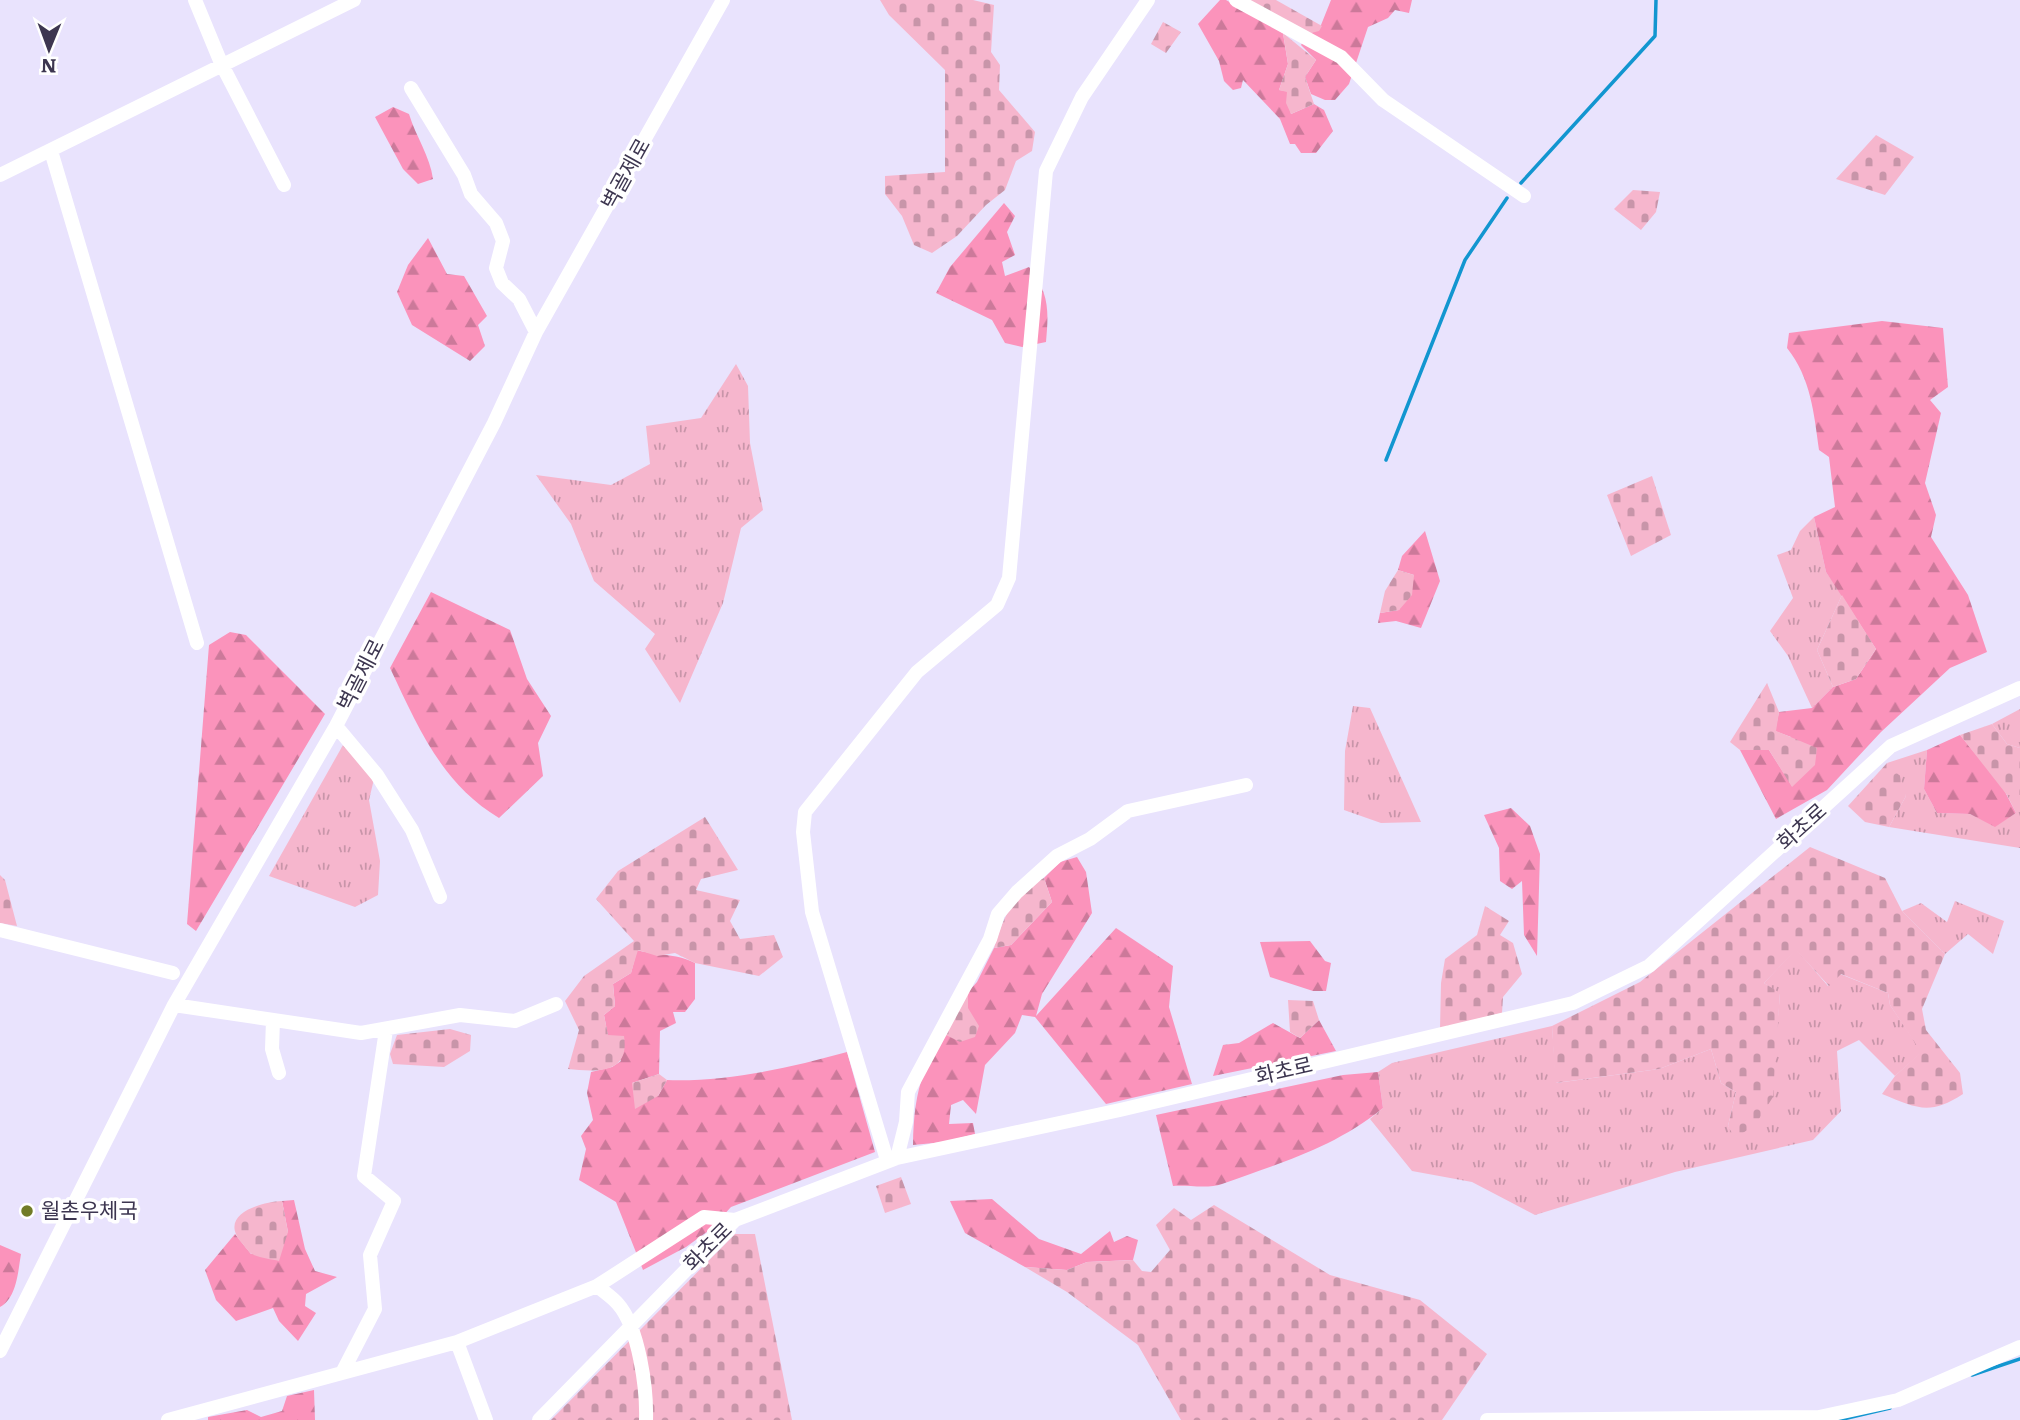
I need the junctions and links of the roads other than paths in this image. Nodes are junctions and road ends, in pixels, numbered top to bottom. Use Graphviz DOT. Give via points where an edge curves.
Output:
graph roads {
  1 [pos="195,0"];
  2 [pos="354,0"];
  3 [pos="723,0"];
  4 [pos="1148,0"];
  5 [pos="1236,0"];
  6 [pos="221,63"];
  7 [pos="411,88"];
  8 [pos="51,151"];
  9 [pos="0,175"];
  10 [pos="284,185"];
  11 [pos="1524,196"];
  12 [pos="536,332"];
  13 [pos="197,643"];
  14 [pos="2020,688"];
  15 [pos="336,726"];
  16 [pos="1246,785"];
  17 [pos="440,898"];
  18 [pos="0,930"];
  19 [pos="173,973"];
  20 [pos="556,1004"];
  21 [pos="174,1005"];
  22 [pos="273,1020"];
  23 [pos="386,1030"];
  24 [pos="279,1073"];
  25 [pos="892,1159"];
  26 [pos="735,1220"];
  27 [pos="597,1286"];
  28 [pos="629,1327"];
  29 [pos="457,1342"];
  30 [pos="2020,1347"];
  31 [pos="0,1351"];
  32 [pos="343,1371"];
  33 [pos="168,1420"];
  34 [pos="486,1420"];
  35 [pos="539,1420"];
  36 [pos="646,1420"];
  37 [pos="1487,1420"];
  1 -- 6 [label="street"];
  2 -- 6 [label="street"];
  3 -- 12 [label="street, 벽골제로"];
  4 -- 25 [label="street" via="1082,97 1046,172 1009,578 997,605 918,672 805,812 812,912"];
  5 -- 11 [label="street" via="1341,57 1383,100"];
  6 -- 8 [label="street"];
  6 -- 10 [label="street"];
  7 -- 12 [label="street" via="471,194 496,223 503,241 496,268"];
  8 -- 9 [label="street"];
  8 -- 13 [label="street"];
  12 -- 15 [label="street, 벽골제로" via="494,423"];
  14 -- 25 [label="street, 화초로" via="1891,746 1649,966 1573,1003"];
  15 -- 17 [label="street" via="377,775 412,830"];
  15 -- 21 [label="street, 벽골제로"];
  16 -- 25 [label="street" via="1128,811 1057,856 1017,892 999,914 908,1091 906,1122"];
  18 -- 19 [label="street"];
  20 -- 23 [label="street" via="514,1021 460,1015"];
  21 -- 22 [label="street"];
  21 -- 31 [label="street, 벽골제로"];
  22 -- 23 [label="street" via="361,1033"];
  22 -- 24 [label="street" via="272,1049"];
  23 -- 32 [label="street" via="363,1176 394,1201 370,1255 375,1309"];
  25 -- 26 [label="street, 화초로"];
  26 -- 27 [label="street" via="704,1217"];
  26 -- 28 [label="street, 화초로"];
  27 -- 28 [label="street" via="620,1305"];
  27 -- 29 [label="street"];
  28 -- 35 [label="street, 화초로"];
  28 -- 36 [label="street" via="647,1385"];
  29 -- 32 [label="street"];
  29 -- 34 [label="street"];
  30 -- 37 [label="street" via="1898,1399 1819,1417"];
  32 -- 33 [label="street"];
}
